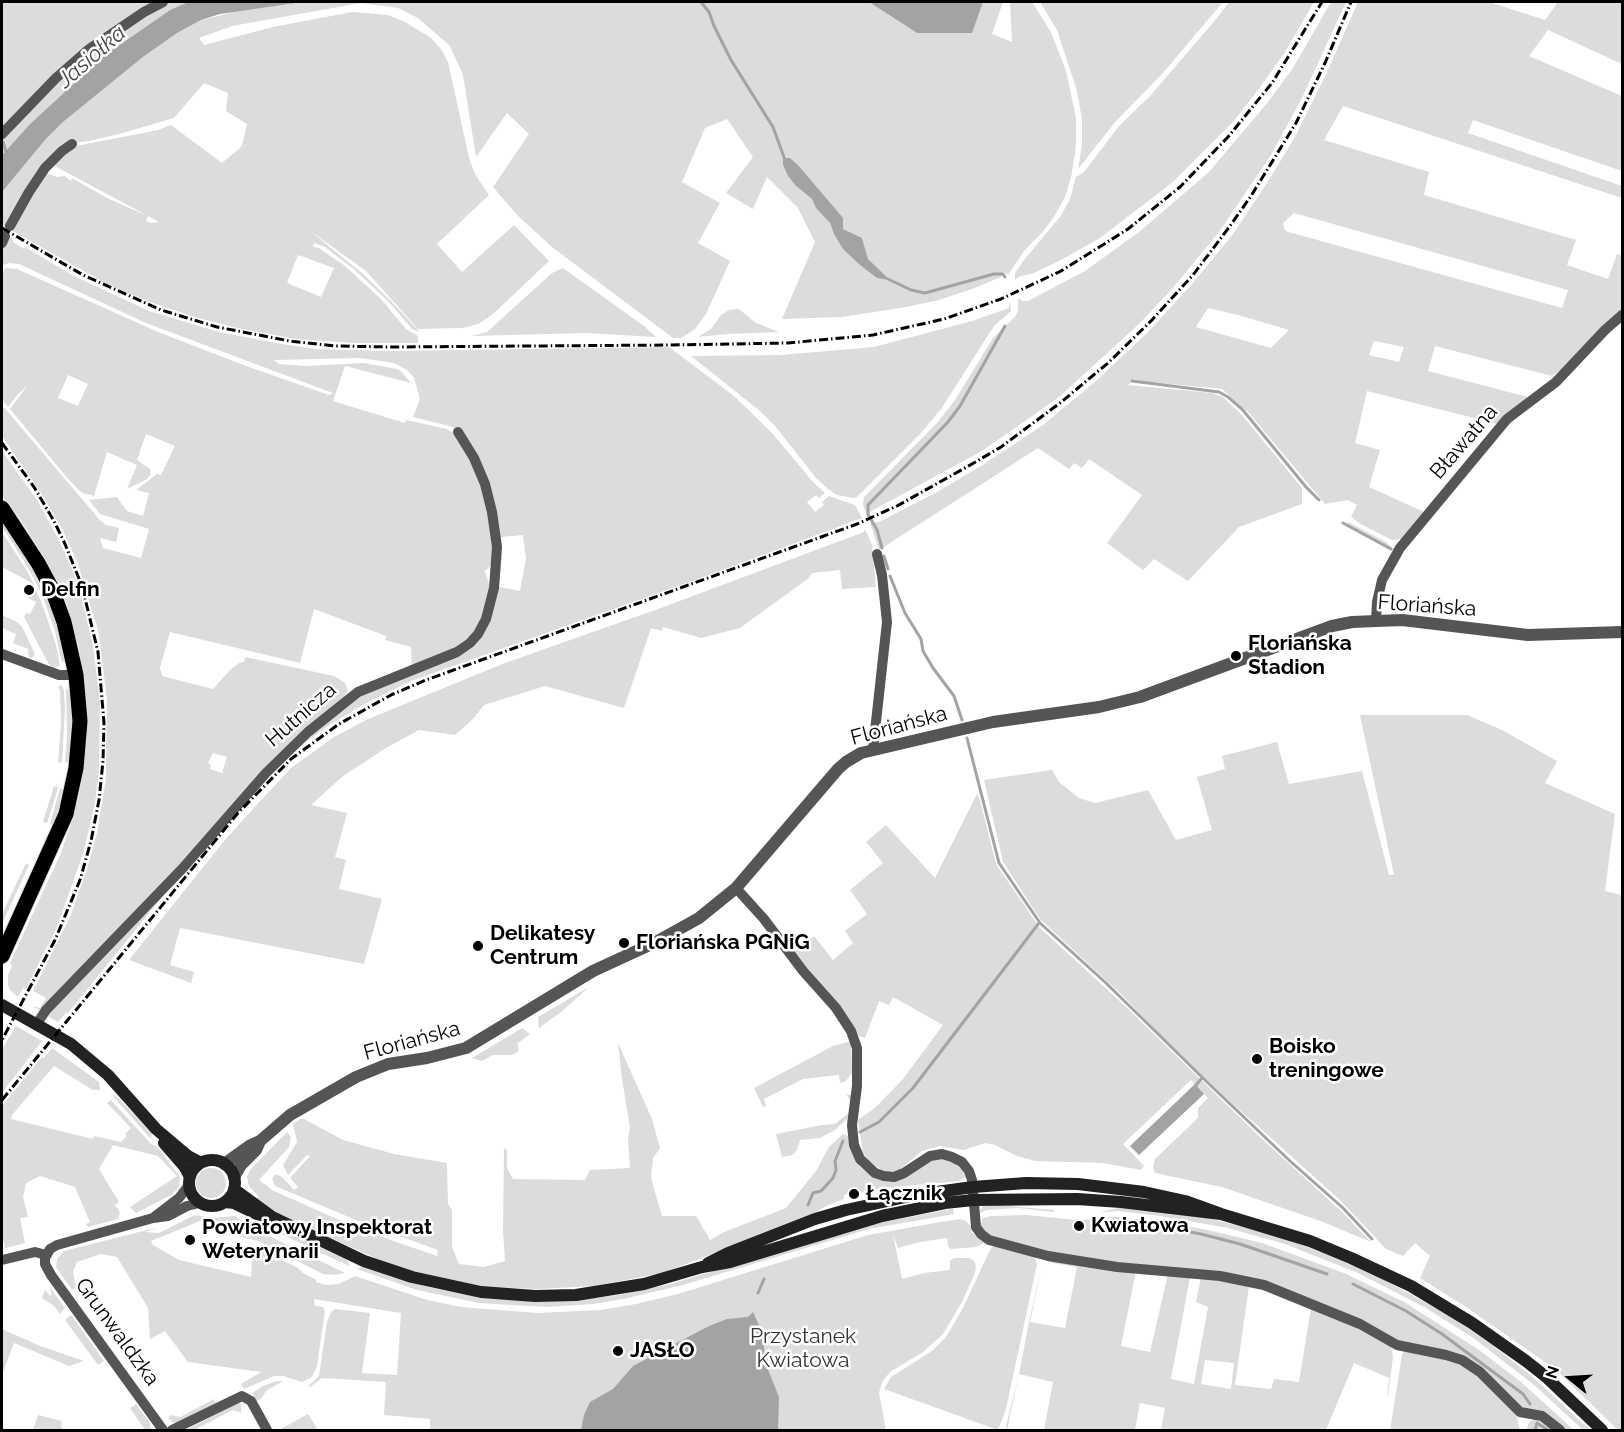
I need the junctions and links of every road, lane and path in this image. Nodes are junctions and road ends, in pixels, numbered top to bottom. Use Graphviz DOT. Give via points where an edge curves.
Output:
graph roads {
  1 [pos="163,2"];
  2 [pos="2,134"];
  3 [pos="72,144"];
  4 [pos="6,235"];
  5 [pos="1623,315"];
  6 [pos="458,432"];
  7 [pos="2,508"];
  8 [pos="877,554"];
  9 [pos="1376,621"];
  10 [pos="1623,632"];
  11 [pos="2,654"];
  12 [pos="76,675"];
  13 [pos="873,749"];
  14 [pos="736,888"];
  15 [pos="2,956"];
  16 [pos="2,1005"];
  17 [pos="36,1025"];
  18 [pos="156,1129"];
  19 [pos="260,1141"];
  20 [pos="201,1163"];
  21 [pos="224,1164"];
  22 [pos="189,1181"];
  23 [pos="234,1183"];
  24 [pos="973,1187"];
  25 [pos="973,1200"];
  26 [pos="225,1202"];
  27 [pos="200,1203"];
  28 [pos="1221,1214"];
  29 [pos="272,1217"];
  30 [pos="153,1218"];
  31 [pos="46,1255"];
  32 [pos="2,1260"];
  33 [pos="702,1267"];
  34 [pos="163,1431"];
  35 [pos="172,1431"];
  36 [pos="267,1431"];
  37 [pos="1560,1431"];
  38 [pos="1602,1431"];
  1 -- 2 [label="street" via="88,50"];
  3 -- 4 [label="street" via="45,168"];
  5 -- 9 [label="street, Bławatna" via="1556,382 1507,419 1398,550 1382,580"];
  6 -- 17 [label="street, Hutnicza" via="484,484 497,547 494,588 478,634 457,652 364,689 308,732"];
  7 -- 12 [label="main road" via="52,589"];
  8 -- 13 [label="street" via="887,622"];
  9 -- 10 [label="street, Floriańska" via="1427,622 1528,635"];
  9 -- 13 [label="street, Floriańska" via="1332,626 1110,705 993,722"];
  11 -- 12 [label="street" via="59,675"];
  12 -- 15 [label="main road" via="78,751 66,814"];
  13 -- 14 [label="street, Floriańska" via="842,765"];
  14 -- 19 [label="street, Floriańska" via="699,918 593,970 466,1048 388,1065 356,1077 290,1116"];
  14 -- 24 [label="street" via="851,1030 857,1048 852,1125 854,1145 863,1164 879,1175 894,1177 925,1158 947,1155 966,1166"];
  16 -- 17 [label="main road"];
  17 -- 18 [label="main road" via="93,1061"];
  18 -- 20 [label="main road"];
  18 -- 22 [label="main road"];
  19 -- 21 [label="street, Floriańska"];
  19 -- 23 [label="street, Floriańska"];
  20 -- 21 [label="main road" via="213,1160"];
  20 -- 22 [label="main road"];
  21 -- 23 [label="main road"];
  22 -- 27 [label="main road" via="192,1195"];
  22 -- 30 [label="street" via="179,1198"];
  23 -- 26 [label="main road"];
  23 -- 29 [label="main road"];
  24 -- 25 [label="street"];
  24 -- 28 [label="main road" via="1105,1186 1185,1201"];
  24 -- 33 [label="main road" via="834,1213 728,1253"];
  25 -- 28 [label="main road" via="1077,1199"];
  25 -- 33 [label="main road" via="882,1215"];
  25 -- 37 [label="street" via="977,1229 994,1241 1048,1256 1257,1283 1351,1320 1399,1346 1466,1362 1520,1412 1542,1416"];
  26 -- 27 [label="main road" via="210,1206"];
  26 -- 29 [label="main road"];
  27 -- 30 [label="street"];
  28 -- 38 [label="main road" via="1332,1249 1420,1292 1532,1366"];
  29 -- 33 [label="main road" via="381,1267 436,1284 502,1294 556,1296 598,1292 662,1280"];
  30 -- 31 [label="street" via="57,1245"];
  31 -- 32 [label="street" via="35,1252"];
  31 -- 34 [label="street, Grunwaldzka" via="45,1264 51,1275"];
  35 -- 36 [label="street" via="243,1396 251,1401"];
}
